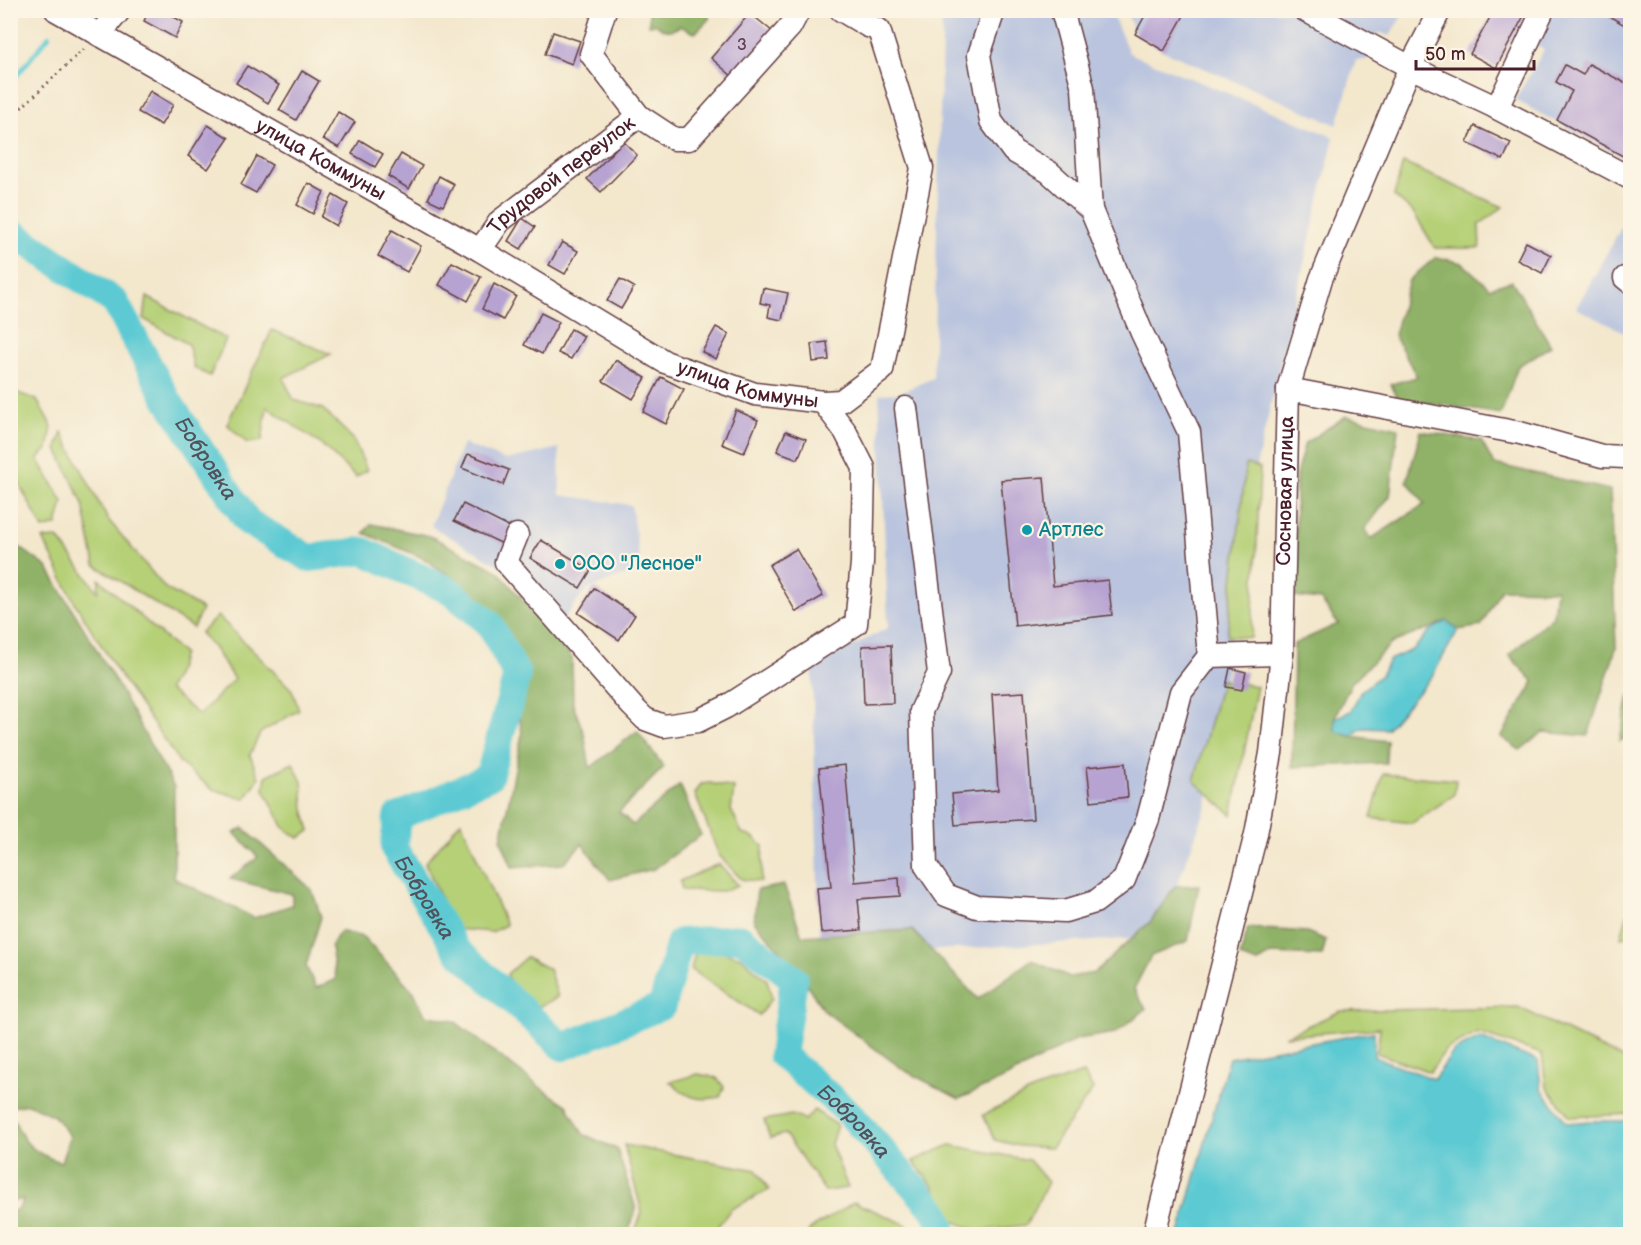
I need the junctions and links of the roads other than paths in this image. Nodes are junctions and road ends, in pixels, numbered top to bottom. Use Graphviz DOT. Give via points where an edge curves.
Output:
graph roads {
  1 [pos="56,10"];
  2 [pos="120,10"];
  3 [pos="605,10"];
  4 [pos="799,10"];
  5 [pos="841,10"];
  6 [pos="994,10"];
  7 [pos="1062,10"];
  8 [pos="1305,10"];
  9 [pos="1440,10"];
  10 [pos="1543,10"];
  11 [pos="99,35"];
  12 [pos="1410,67"];
  13 [pos="1497,108"];
  14 [pos="639,116"];
  15 [pos="1630,178"];
  16 [pos="1091,210"];
  17 [pos="480,250"];
  18 [pos="1288,389"];
  19 [pos="823,402"];
  20 [pos="906,408"];
  21 [pos="1630,454"];
  22 [pos="517,535"];
  23 [pos="1282,654"];
  24 [pos="1209,656"];
  25 [pos="1154,1234"];
  1 -- 11 [label="street, улица Коммуны"];
  2 -- 11 [label="street"];
  3 -- 14 [label="street, Трудовой переулок" via="591,54"];
  4 -- 14 [label="street" via="790,27 689,139 674,139"];
  5 -- 19 [label="street" via="879,30 922,168 882,370 841,401"];
  6 -- 16 [label="street" via="979,55 991,121 1013,151 1049,172"];
  7 -- 16 [label="street" via="1083,88"];
  8 -- 12 [label="street"];
  9 -- 12 [label="street, Сосновая улица"];
  10 -- 13 [label="street"];
  11 -- 17 [label="street, улица Коммуны"];
  12 -- 13 [label="street"];
  12 -- 18 [label="street, Сосновая улица" via="1322,279"];
  13 -- 15 [label="street"];
  14 -- 17 [label="street, Трудовой переулок" via="500,221"];
  16 -- 24 [label="street" via="1142,333 1189,432"];
  17 -- 19 [label="street, улица Коммуны" via="665,362 755,394"];
  18 -- 21 [label="street" via="1520,433 1602,456"];
  18 -- 23 [label="street, Сосновая улица"];
  19 -- 22 [label="street, улица Коммуны" via="845,431 864,468 856,624 698,722 664,726 645,719 632,706 506,562"];
  20 -- 24 [label="street" via="939,673 921,711 926,866 946,895 977,907 1065,911 1095,902 1124,879 1148,819 1181,692"];
  23 -- 24 [label="street"];
  23 -- 25 [label="street, Сосновая улица" via="1271,753 1256,834"];
}
